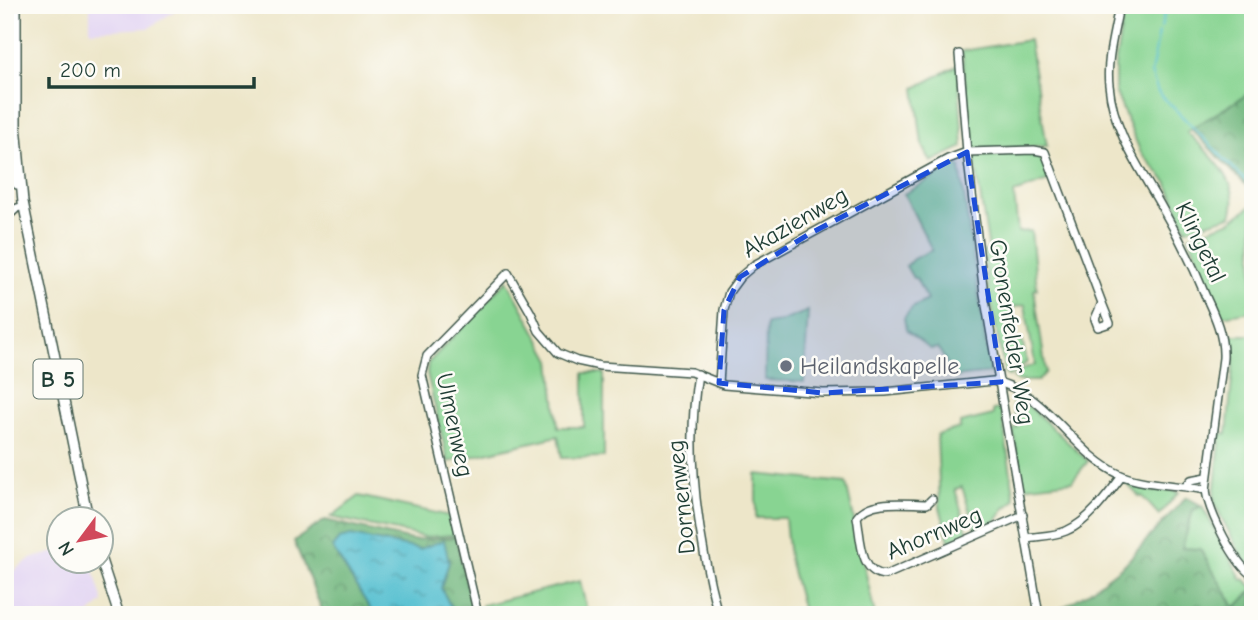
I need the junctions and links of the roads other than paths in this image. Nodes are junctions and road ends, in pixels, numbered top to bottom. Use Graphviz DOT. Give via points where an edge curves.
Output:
graph roads {
  1 [pos="13,5"];
  2 [pos="1119,5"];
  3 [pos="959,54"];
  4 [pos="967,152"];
  5 [pos="21,205"];
  6 [pos="5,219"];
  7 [pos="1102,303"];
  8 [pos="698,374"];
  9 [pos="1001,382"];
  10 [pos="719,383"];
  11 [pos="1122,476"];
  12 [pos="1207,477"];
  13 [pos="1186,486"];
  14 [pos="1206,491"];
  15 [pos="932,499"];
  16 [pos="85,504"];
  17 [pos="1023,515"];
  18 [pos="1027,538"];
  19 [pos="105,574"];
  20 [pos="1253,576"];
  21 [pos="1037,613"];
  22 [pos="119,615"];
  23 [pos="478,615"];
  24 [pos="718,615"];
  1 -- 5 [label="main road, B 5"];
  2 -- 12 [label="street, Klingetal" via="1109,84 1120,131 1179,236 1222,338"];
  3 -- 4 [label="street, Gronenfelder Weg"];
  4 -- 7 [label="street" via="1045,152"];
  4 -- 9 [label="street, Gronenfelder Weg" via="984,294"];
  4 -- 10 [label="street, Akazienweg" via="798,240 740,277 724,310"];
  5 -- 6 [label="street"];
  5 -- 16 [label="main road, B 5"];
  8 -- 10 [label="street"];
  8 -- 23 [label="street, Ulmenweg" via="600,366 558,353 539,331 508,273 427,356 422,375"];
  8 -- 24 [label="street, Dornenweg" via="694,474"];
  9 -- 10 [label="street" via="835,393"];
  9 -- 11 [label="street" via="1026,394 1089,453"];
  9 -- 17 [label="street, Gronenfelder Weg"];
  11 -- 13 [label="street"];
  11 -- 18 [label="street" via="1074,527"];
  12 -- 13 [label="street" via="1191,480"];
  12 -- 14 [label="street, Klingetal"];
  13 -- 14 [label="street"];
  14 -- 20 [label="street, Klingetal" via="1219,525"];
  15 -- 17 [label="street, Ahornweg" via="861,511 857,517 866,565 873,572 886,575"];
  17 -- 18 [label="street, Gronenfelder Weg"];
  18 -- 21 [label="street, Gronenfelder Weg"];
  19 -- 22 [label="main road"];
}
